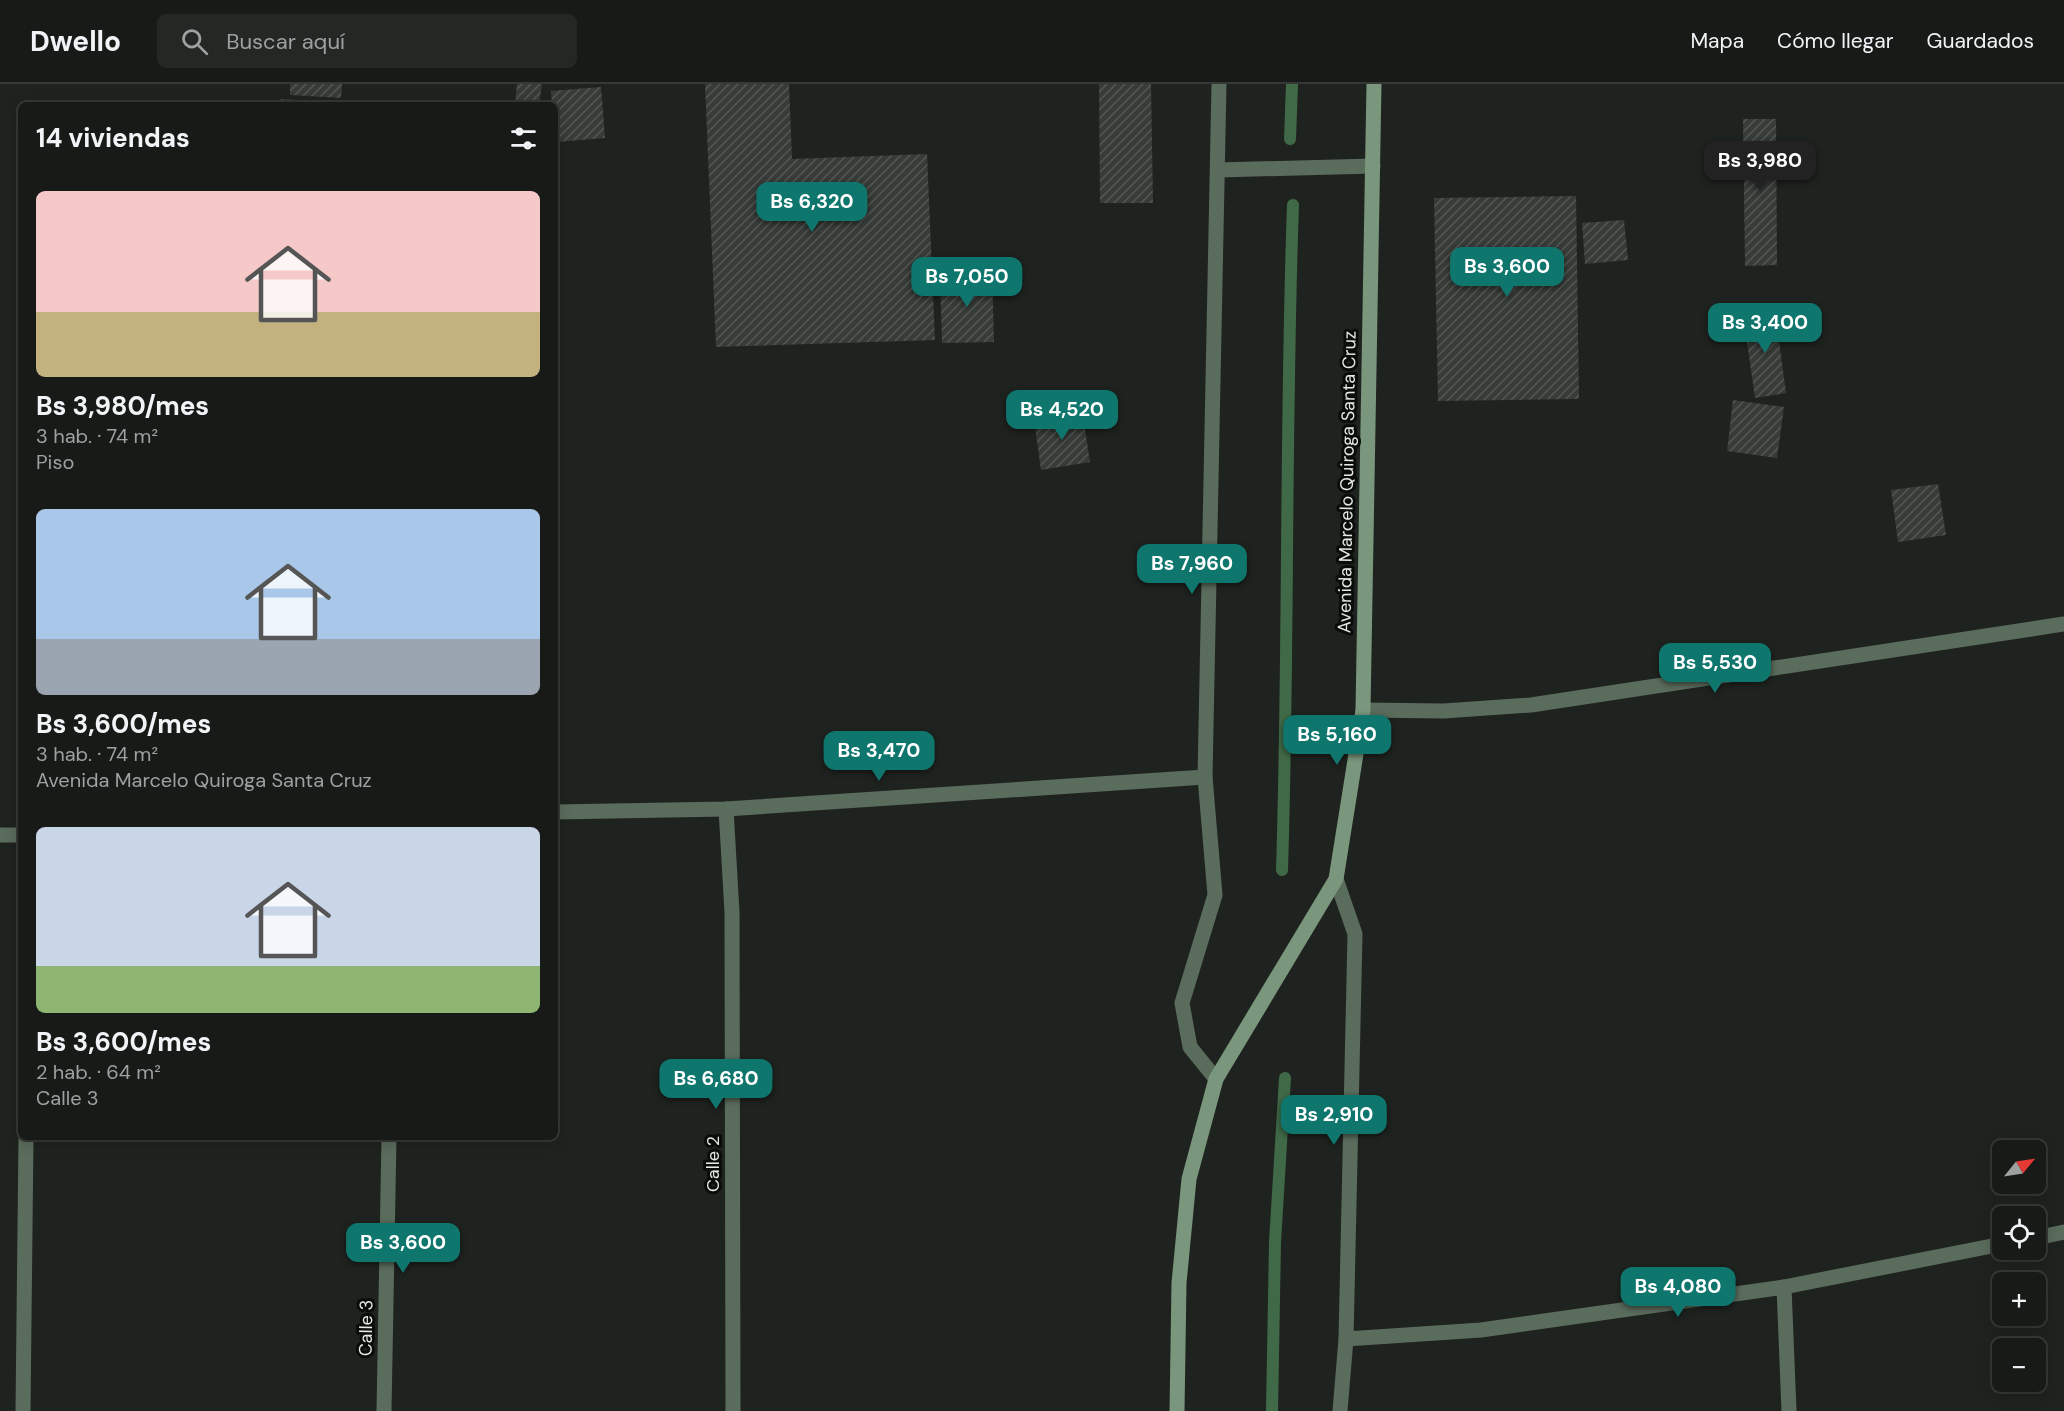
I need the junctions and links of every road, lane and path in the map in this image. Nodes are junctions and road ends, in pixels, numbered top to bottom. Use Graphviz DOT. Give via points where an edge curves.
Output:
graph roads {
  1 [pos="1219,84"];
  2 [pos="1374,84"];
  3 [pos="1373,166"];
  4 [pos="1218,170"];
  5 [pos="2064,624"];
  6 [pos="1363,710"];
  7 [pos="1205,777"];
  8 [pos="726,809"];
  9 [pos="558,812"];
  10 [pos="0,835"];
  11 [pos="18,835"];
  12 [pos="1336,879"];
  13 [pos="1216,1079"];
  14 [pos="26,1140"];
  15 [pos="389,1140"];
  16 [pos="2064,1232"];
  17 [pos="2046,1236"];
  18 [pos="1992,1246"];
  19 [pos="1784,1287"];
  20 [pos="1346,1339"];
  21 [pos="22,1411"];
  22 [pos="384,1411"];
  23 [pos="733,1411"];
  24 [pos="1177,1411"];
  25 [pos="1340,1411"];
  26 [pos="1789,1411"];
  1 -- 4 [label="street"];
  2 -- 3 [label="main road, Avenida Marcelo Quiroga Santa Cruz"];
  3 -- 4 [label="street"];
  3 -- 6 [label="main road, Avenida Marcelo Quiroga Santa Cruz"];
  4 -- 7 [label="street"];
  5 -- 6 [label="street" via="1531,705 1444,711"];
  6 -- 12 [label="main road, Avenida Marcelo Quiroga Santa Cruz"];
  7 -- 8 [label="street"];
  7 -- 13 [label="street" via="1215,895 1182,1003 1190,1047"];
  8 -- 9 [label="street"];
  8 -- 23 [label="street, Calle 2" via="732,912"];
  10 -- 11 [label="street"];
  12 -- 13 [label="main road, Avenida Marcelo Quiroga Santa Cruz"];
  12 -- 20 [label="street, Avenida Marcelo Quiroga Santa Cruz" via="1355,934"];
  13 -- 24 [label="main road, Avenida Marcelo Quiroga Santa Cruz" via="1189,1179 1179,1283"];
  14 -- 21 [label="street"];
  15 -- 22 [label="street, Calle 3"];
  16 -- 17 [label="street"];
  18 -- 19 [label="street"];
  19 -- 20 [label="street" via="1481,1330"];
  19 -- 26 [label="street"];
  20 -- 25 [label="street, Avenida Marcelo Quiroga Santa Cruz"];
}
